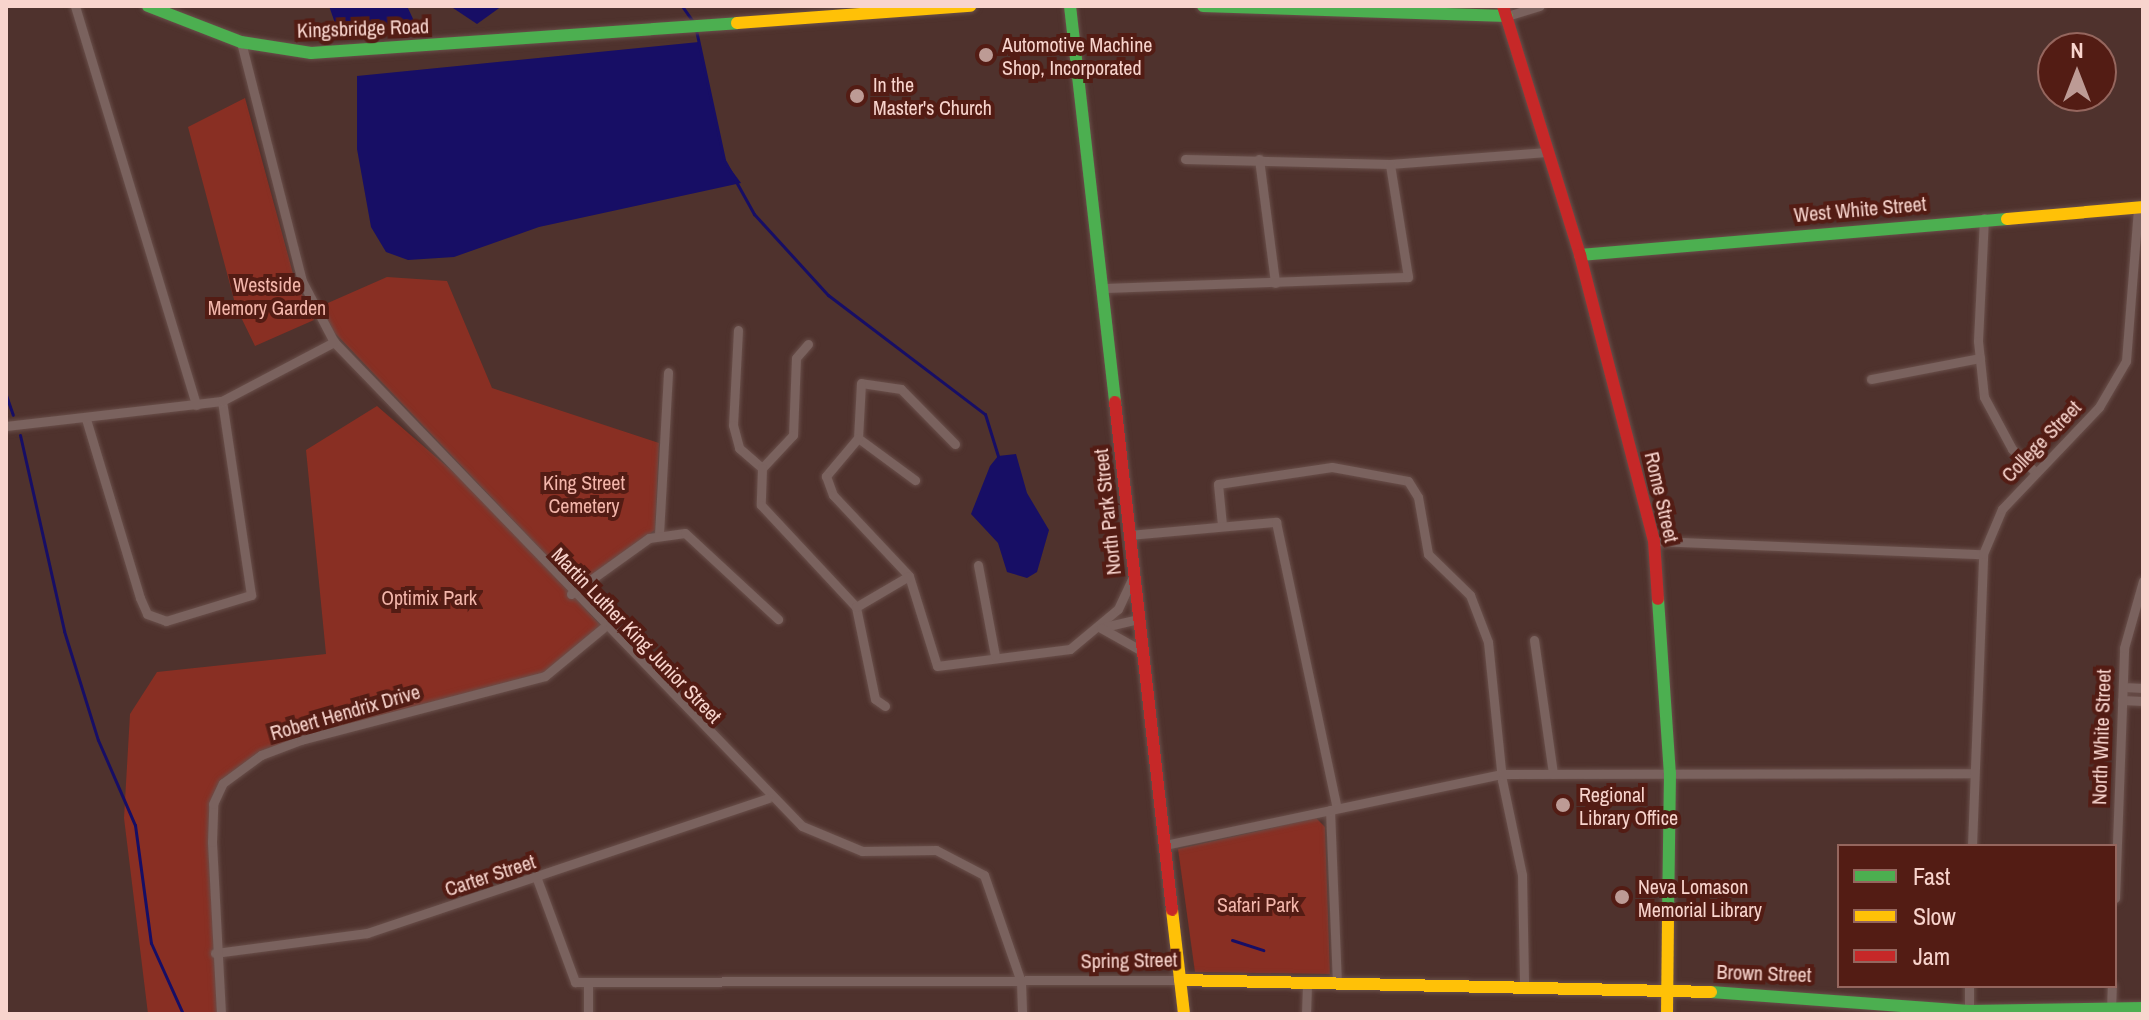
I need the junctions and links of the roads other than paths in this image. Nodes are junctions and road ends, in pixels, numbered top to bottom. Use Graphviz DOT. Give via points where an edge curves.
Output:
graph roads {
  1 [pos="75,6"];
  2 [pos="148,6"];
  3 [pos="970,6"];
  4 [pos="1070,6"];
  5 [pos="1203,6"];
  6 [pos="1237,6"];
  7 [pos="1540,6"];
  8 [pos="1505,11"];
  9 [pos="241,42"];
  10 [pos="1547,152"];
  11 [pos="1185,159"];
  12 [pos="1259,159"];
  13 [pos="1390,164"];
  14 [pos="2141,207"];
  15 [pos="1984,218"];
  16 [pos="1580,255"];
  17 [pos="1275,283"];
  18 [pos="1103,288"];
  19 [pos="738,330"];
  20 [pos="334,342"];
  21 [pos="808,344"];
  22 [pos="1980,358"];
  23 [pos="668,372"];
  24 [pos="1871,379"];
  25 [pos="222,401"];
  26 [pos="196,405"];
  27 [pos="86,419"];
  28 [pos="6,426"];
  29 [pos="858,438"];
  30 [pos="955,444"];
  31 [pos="762,468"];
  32 [pos="2034,471"];
  33 [pos="915,480"];
  34 [pos="1222,525"];
  35 [pos="659,534"];
  36 [pos="1129,535"];
  37 [pos="1654,541"];
  38 [pos="1983,554"];
  39 [pos="978,565"];
  40 [pos="1134,574"];
  41 [pos="909,576"];
  42 [pos="2143,581"];
  43 [pos="571,594"];
  44 [pos="856,607"];
  45 [pos="778,619"];
  46 [pos="1140,619"];
  47 [pos="603,628"];
  48 [pos="1101,628"];
  49 [pos="1534,640"];
  50 [pos="1144,653"];
  51 [pos="995,656"];
  52 [pos="2123,687"];
  53 [pos="2143,688"];
  54 [pos="2122,700"];
  55 [pos="2143,701"];
  56 [pos="885,706"];
  57 [pos="1670,773"];
  58 [pos="1973,773"];
  59 [pos="1503,774"];
  60 [pos="1553,774"];
  61 [pos="768,798"];
  62 [pos="1334,809"];
  63 [pos="1972,844"];
  64 [pos="2117,844"];
  65 [pos="1165,845"];
  66 [pos="537,879"];
  67 [pos="215,953"];
  68 [pos="1180,980"];
  69 [pos="1307,981"];
  70 [pos="1021,982"];
  71 [pos="1337,982"];
  72 [pos="588,983"];
  73 [pos="1524,983"];
  74 [pos="1969,988"];
  75 [pos="2112,988"];
  76 [pos="1670,990"];
  77 [pos="2143,1008"];
  78 [pos="1969,1012"];
  79 [pos="2111,1012"];
  80 [pos="221,1014"];
  81 [pos="588,1014"];
  82 [pos="1022,1014"];
  83 [pos="1184,1014"];
  84 [pos="1306,1014"];
  85 [pos="1667,1014"];
  1 -- 26 [label="street"];
  2 -- 9 [label="street, Kingsbridge Road"];
  3 -- 9 [label="street, Kingsbridge Road" via="330,52"];
  4 -- 18 [label="street, North Park Street"];
  5 -- 6 [label="street"];
  6 -- 8 [label="street"];
  7 -- 8 [label="street"];
  8 -- 10 [label="street, Rome Street"];
  9 -- 20 [label="street, Martin Luther King Junior Street" via="302,281"];
  10 -- 13 [label="street"];
  10 -- 16 [label="street, Rome Street"];
  11 -- 12 [label="street"];
  12 -- 13 [label="street"];
  12 -- 17 [label="street"];
  13 -- 17 [label="street" via="1408,277"];
  14 -- 15 [label="street, West White Street"];
  14 -- 32 [label="street, College Street" via="2126,361 2099,407"];
  15 -- 16 [label="street, West White Street"];
  15 -- 22 [label="street"];
  16 -- 37 [label="street, Rome Street"];
  17 -- 18 [label="street"];
  18 -- 36 [label="street, North Park Street"];
  19 -- 31 [label="street" via="733,425 739,448"];
  20 -- 25 [label="street"];
  20 -- 43 [label="street, Martin Luther King Junior Street"];
  21 -- 31 [label="street" via="796,358 793,435"];
  22 -- 24 [label="street"];
  22 -- 32 [label="street" via="1991,416"];
  23 -- 35 [label="street"];
  25 -- 26 [label="street"];
  25 -- 27 [label="street" via="251,595 166,621 147,614 140,598"];
  26 -- 27 [label="street"];
  27 -- 28 [label="street"];
  29 -- 30 [label="street" via="861,383 882,383 901,389"];
  29 -- 33 [label="street"];
  29 -- 41 [label="street" via="826,476 828,485"];
  31 -- 44 [label="street" via="765,515"];
  32 -- 38 [label="street, College Street" via="2002,509"];
  34 -- 36 [label="street"];
  34 -- 59 [label="street" via="1218,484 1332,467 1408,481 1428,554 1470,595 1482,620"];
  34 -- 62 [label="street" via="1276,522"];
  35 -- 43 [label="street"];
  35 -- 45 [label="street" via="685,533 705,544"];
  36 -- 40 [label="street, North Park Street"];
  37 -- 38 [label="street"];
  37 -- 57 [label="street, Rome Street"];
  38 -- 58 [label="street, College Street"];
  39 -- 51 [label="street"];
  40 -- 46 [label="street, North Park Street"];
  40 -- 48 [label="street"];
  41 -- 44 [label="street"];
  41 -- 51 [label="street" via="937,666"];
  42 -- 52 [label="street, North White Street" via="2129,616"];
  43 -- 47 [label="street, Martin Luther King Junior Street"];
  44 -- 56 [label="street" via="875,699"];
  46 -- 48 [label="street"];
  46 -- 50 [label="street, North Park Street"];
  47 -- 61 [label="street, Martin Luther King Junior Street"];
  47 -- 67 [label="street, Robert Hendrix Drive" via="545,676 301,740 240,768 213,804"];
  48 -- 50 [label="street"];
  48 -- 51 [label="street" via="1070,649"];
  49 -- 60 [label="street"];
  50 -- 65 [label="street, North Park Street"];
  52 -- 53 [label="street"];
  52 -- 54 [label="street, North White Street"];
  54 -- 55 [label="street"];
  54 -- 64 [label="street, North White Street"];
  57 -- 58 [label="street"];
  57 -- 60 [label="street"];
  57 -- 76 [label="street, Rome Street"];
  58 -- 63 [label="street, College Street"];
  59 -- 60 [label="street"];
  59 -- 62 [label="street"];
  59 -- 73 [label="street" via="1522,875"];
  61 -- 66 [label="street, Carter Street"];
  61 -- 70 [label="street, Martin Luther King Junior Street" via="830,842 862,851 936,850 984,875"];
  62 -- 65 [label="street"];
  62 -- 71 [label="street"];
  65 -- 68 [label="street, North Park Street"];
  66 -- 67 [label="street, Carter Street" via="367,933"];
  66 -- 72 [label="street" via="567,975"];
  67 -- 80 [label="street, Robert Hendrix Drive"];
  68 -- 69 [label="street, Spring Street"];
  68 -- 70 [label="street, Spring Street"];
  68 -- 83 [label="street, North Park Street"];
  69 -- 71 [label="street, Spring Street"];
  69 -- 84 [label="street"];
  70 -- 72 [label="street, Spring Street"];
  70 -- 82 [label="street, Martin Luther King Junior Street"];
  71 -- 73 [label="street, Spring Street"];
  72 -- 81 [label="street"];
  73 -- 76 [label="street, Spring Street"];
  74 -- 78 [label="street"];
  75 -- 79 [label="street"];
  76 -- 78 [label="street, Brown Street" via="1908,1000"];
  76 -- 85 [label="street, Rome Street"];
  77 -- 79 [label="street, Brown Street"];
  78 -- 79 [label="street, Brown Street"];
}
